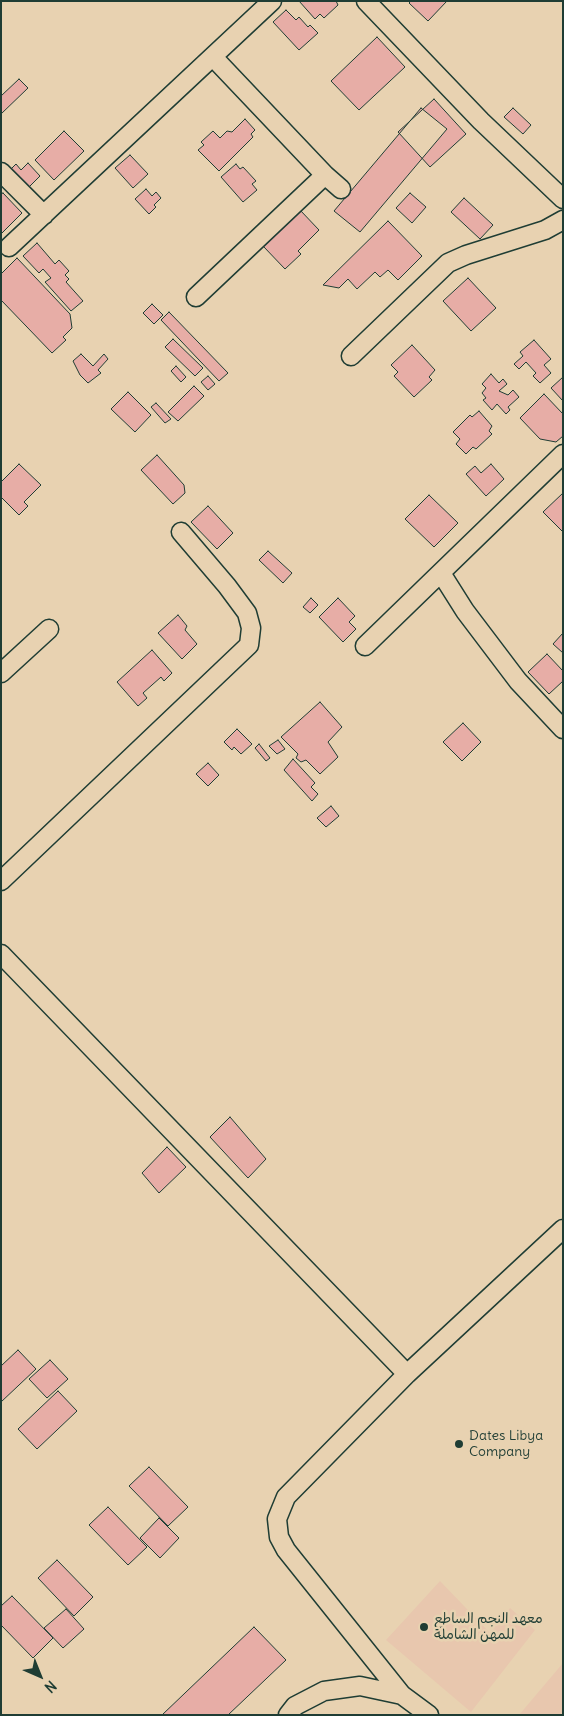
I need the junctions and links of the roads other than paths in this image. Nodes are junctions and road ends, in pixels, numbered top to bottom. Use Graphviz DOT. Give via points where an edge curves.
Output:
graph roads {
  1 [pos="272,1"];
  2 [pos="366,1"];
  3 [pos="212,57"];
  4 [pos="1,172"];
  5 [pos="325,175"];
  6 [pos="341,189"];
  7 [pos="563,199"];
  8 [pos="44,215"];
  9 [pos="563,220"];
  10 [pos="9,247"];
  11 [pos="196,297"];
  12 [pos="351,356"];
  13 [pos="563,454"];
  14 [pos="181,532"];
  15 [pos="441,573"];
  16 [pos="49,629"];
  17 [pos="365,646"];
  18 [pos="1,673"];
  19 [pos="563,729"];
  20 [pos="1,881"];
  21 [pos="1,954"];
  22 [pos="563,1229"];
  23 [pos="407,1374"];
  24 [pos="402,1695"];
  25 [pos="288,1715"];
  26 [pos="429,1715"];
  1 -- 3 [label="street"];
  2 -- 7 [label="street" via="481,121"];
  3 -- 5 [label="street"];
  3 -- 8 [label="street"];
  4 -- 8 [label="street"];
  5 -- 6 [label="street"];
  5 -- 11 [label="street"];
  8 -- 10 [label="street"];
  9 -- 12 [label="street" via="545,230 448,263"];
  13 -- 15 [label="street"];
  14 -- 20 [label="street" via="247,613 251,628 249,645"];
  15 -- 17 [label="street"];
  15 -- 19 [label="street" via="465,611 518,681"];
  16 -- 18 [label="street"];
  21 -- 23 [label="street"];
  22 -- 23 [label="street"];
  23 -- 24 [label="street" via="286,1497 277,1520 279,1537 286,1550"];
  24 -- 25 [label="street" via="360,1686 324,1691 296,1706"];
  24 -- 26 [label="street"];
}
